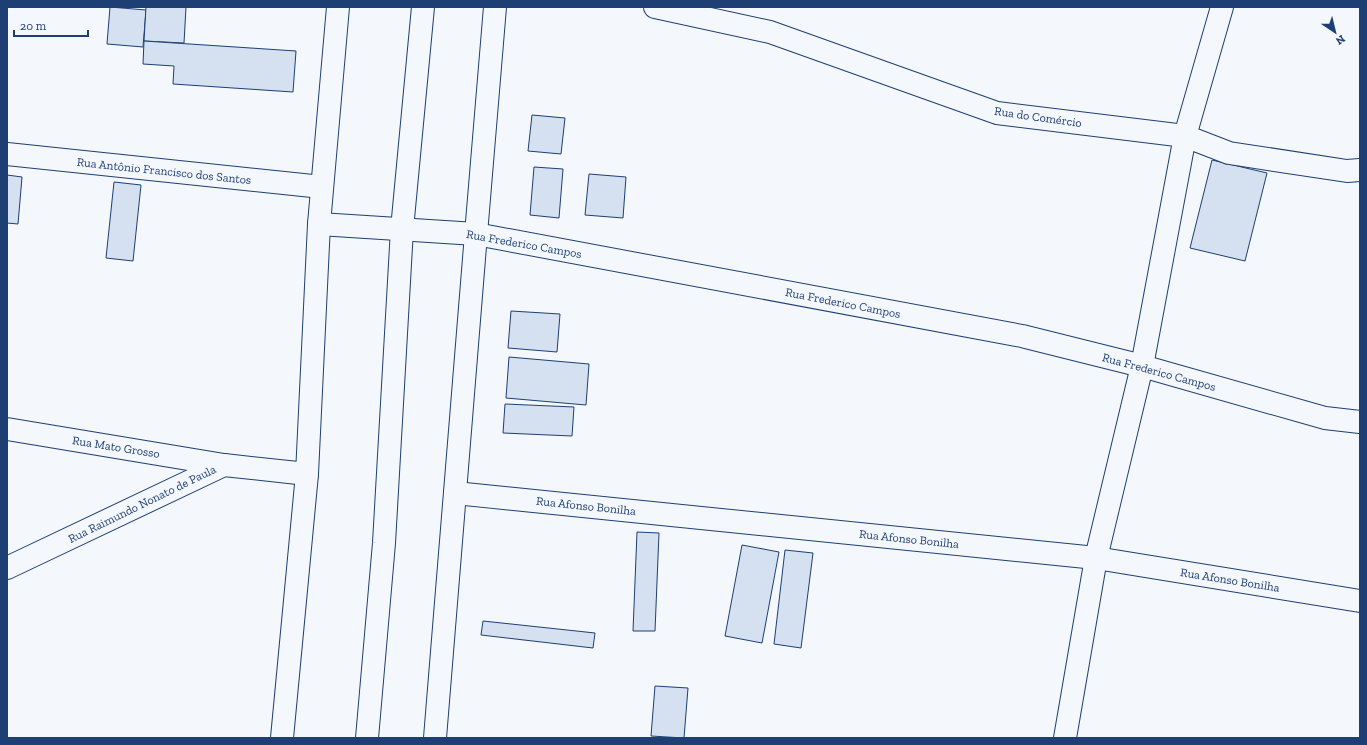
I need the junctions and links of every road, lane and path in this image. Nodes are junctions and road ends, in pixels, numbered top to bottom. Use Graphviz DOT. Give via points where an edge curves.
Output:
graph roads {
  1 [pos="338,7"];
  2 [pos="422,7"];
  3 [pos="495,7"];
  4 [pos="655,7"];
  5 [pos="1222,7"];
  6 [pos="1185,136"];
  7 [pos="7,154"];
  8 [pos="1360,170"];
  9 [pos="322,187"];
  10 [pos="319,224"];
  11 [pos="402,229"];
  12 [pos="476,234"];
  13 [pos="1142,366"];
  14 [pos="1360,422"];
  15 [pos="7,429"];
  16 [pos="224,465"];
  17 [pos="307,474"];
  18 [pos="455,493"];
  19 [pos="1096,558"];
  20 [pos="7,568"];
  21 [pos="1360,601"];
  22 [pos="282,738"];
  23 [pos="367,738"];
  24 [pos="435,738"];
  25 [pos="1065,738"];
  1 -- 9 [label="main road"];
  2 -- 11 [label="main road"];
  3 -- 12 [label="main road"];
  4 -- 6 [label="main road, Rua do Comércio" via="770,32 997,113"];
  5 -- 6 [label="main road"];
  6 -- 8 [label="main road, Rua do Comércio" via="1229,153 1347,171"];
  6 -- 13 [label="main road"];
  7 -- 9 [label="main road, Rua Antônio Francisco dos Santos"];
  9 -- 10 [label="main road"];
  10 -- 11 [label="main road, Rua Frederico Campos"];
  10 -- 17 [label="main road"];
  11 -- 12 [label="main road, Rua Frederico Campos"];
  11 -- 23 [label="main road" via="384,544"];
  12 -- 13 [label="main road, Rua Frederico Campos" via="1022,336"];
  12 -- 18 [label="main road"];
  13 -- 14 [label="main road, Rua Frederico Campos" via="1325,418"];
  13 -- 19 [label="main road"];
  15 -- 16 [label="main road, Rua Mato Grosso"];
  16 -- 17 [label="main road, Rua Raimundo Nonato de Paula"];
  16 -- 20 [label="main road, Rua Raimundo Nonato de Paula"];
  17 -- 22 [label="main road"];
  18 -- 19 [label="main road, Rua Afonso Bonilha"];
  18 -- 24 [label="main road"];
  19 -- 21 [label="main road, Rua Afonso Bonilha"];
  19 -- 25 [label="main road"];
}
